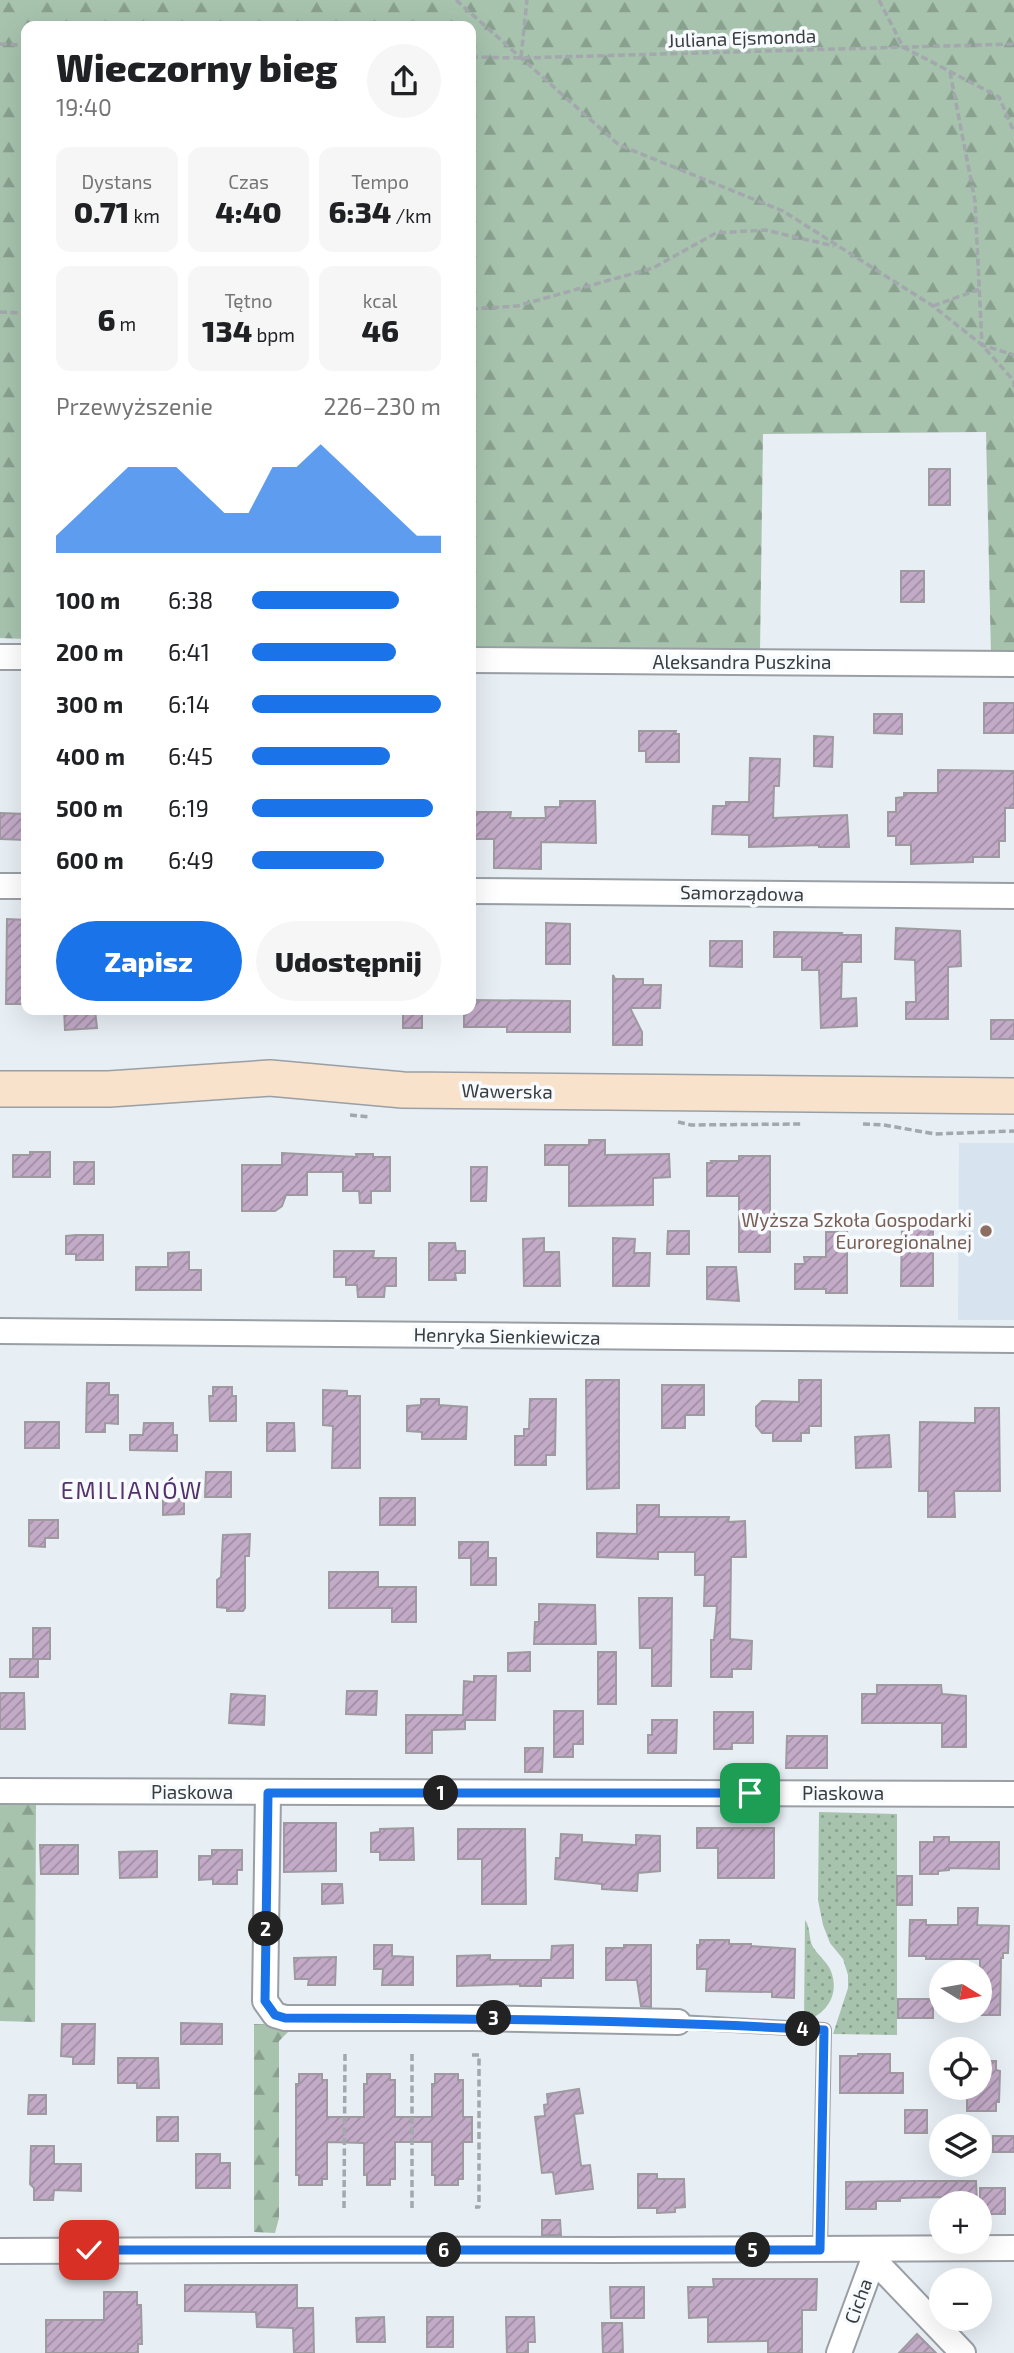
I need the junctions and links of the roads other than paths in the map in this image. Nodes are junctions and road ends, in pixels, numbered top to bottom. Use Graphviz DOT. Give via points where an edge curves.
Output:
graph roads {
  1 [pos="0,657"];
  2 [pos="21,657"];
  3 [pos="476,660"];
  4 [pos="1014,664"];
  5 [pos="0,886"];
  6 [pos="21,886"];
  7 [pos="476,891"];
  8 [pos="1014,896"];
  9 [pos="0,1089"];
  10 [pos="1014,1096"];
  11 [pos="0,1331"];
  12 [pos="1014,1340"];
  13 [pos="0,1791"];
  14 [pos="268,1793"];
  15 [pos="1014,1794"];
  16 [pos="678,2022"];
  17 [pos="1014,2248"];
  18 [pos="820,2250"];
  19 [pos="0,2251"];
  20 [pos="875,2254"];
  21 [pos="839,2353"];
  22 [pos="963,2353"];
  1 -- 2 [label="street"];
  3 -- 4 [label="street, Aleksandra Puszkina"];
  5 -- 6 [label="street"];
  7 -- 8 [label="street, Samorządowa"];
  9 -- 10 [label="street, Wawerska" via="109,1089 270,1078 403,1090"];
  11 -- 12 [label="street, Henryka Sienkiewicza"];
  13 -- 14 [label="street, Piaskowa"];
  14 -- 15 [label="street, Piaskowa"];
  14 -- 16 [label="street" via="265,2001 275,2015"];
  16 -- 18 [label="lane" via="824,2030"];
  17 -- 20 [label="street"];
  18 -- 19 [label="street"];
  18 -- 20 [label="street"];
  20 -- 21 [label="street, Cicha"];
  20 -- 22 [label="street"];
}
